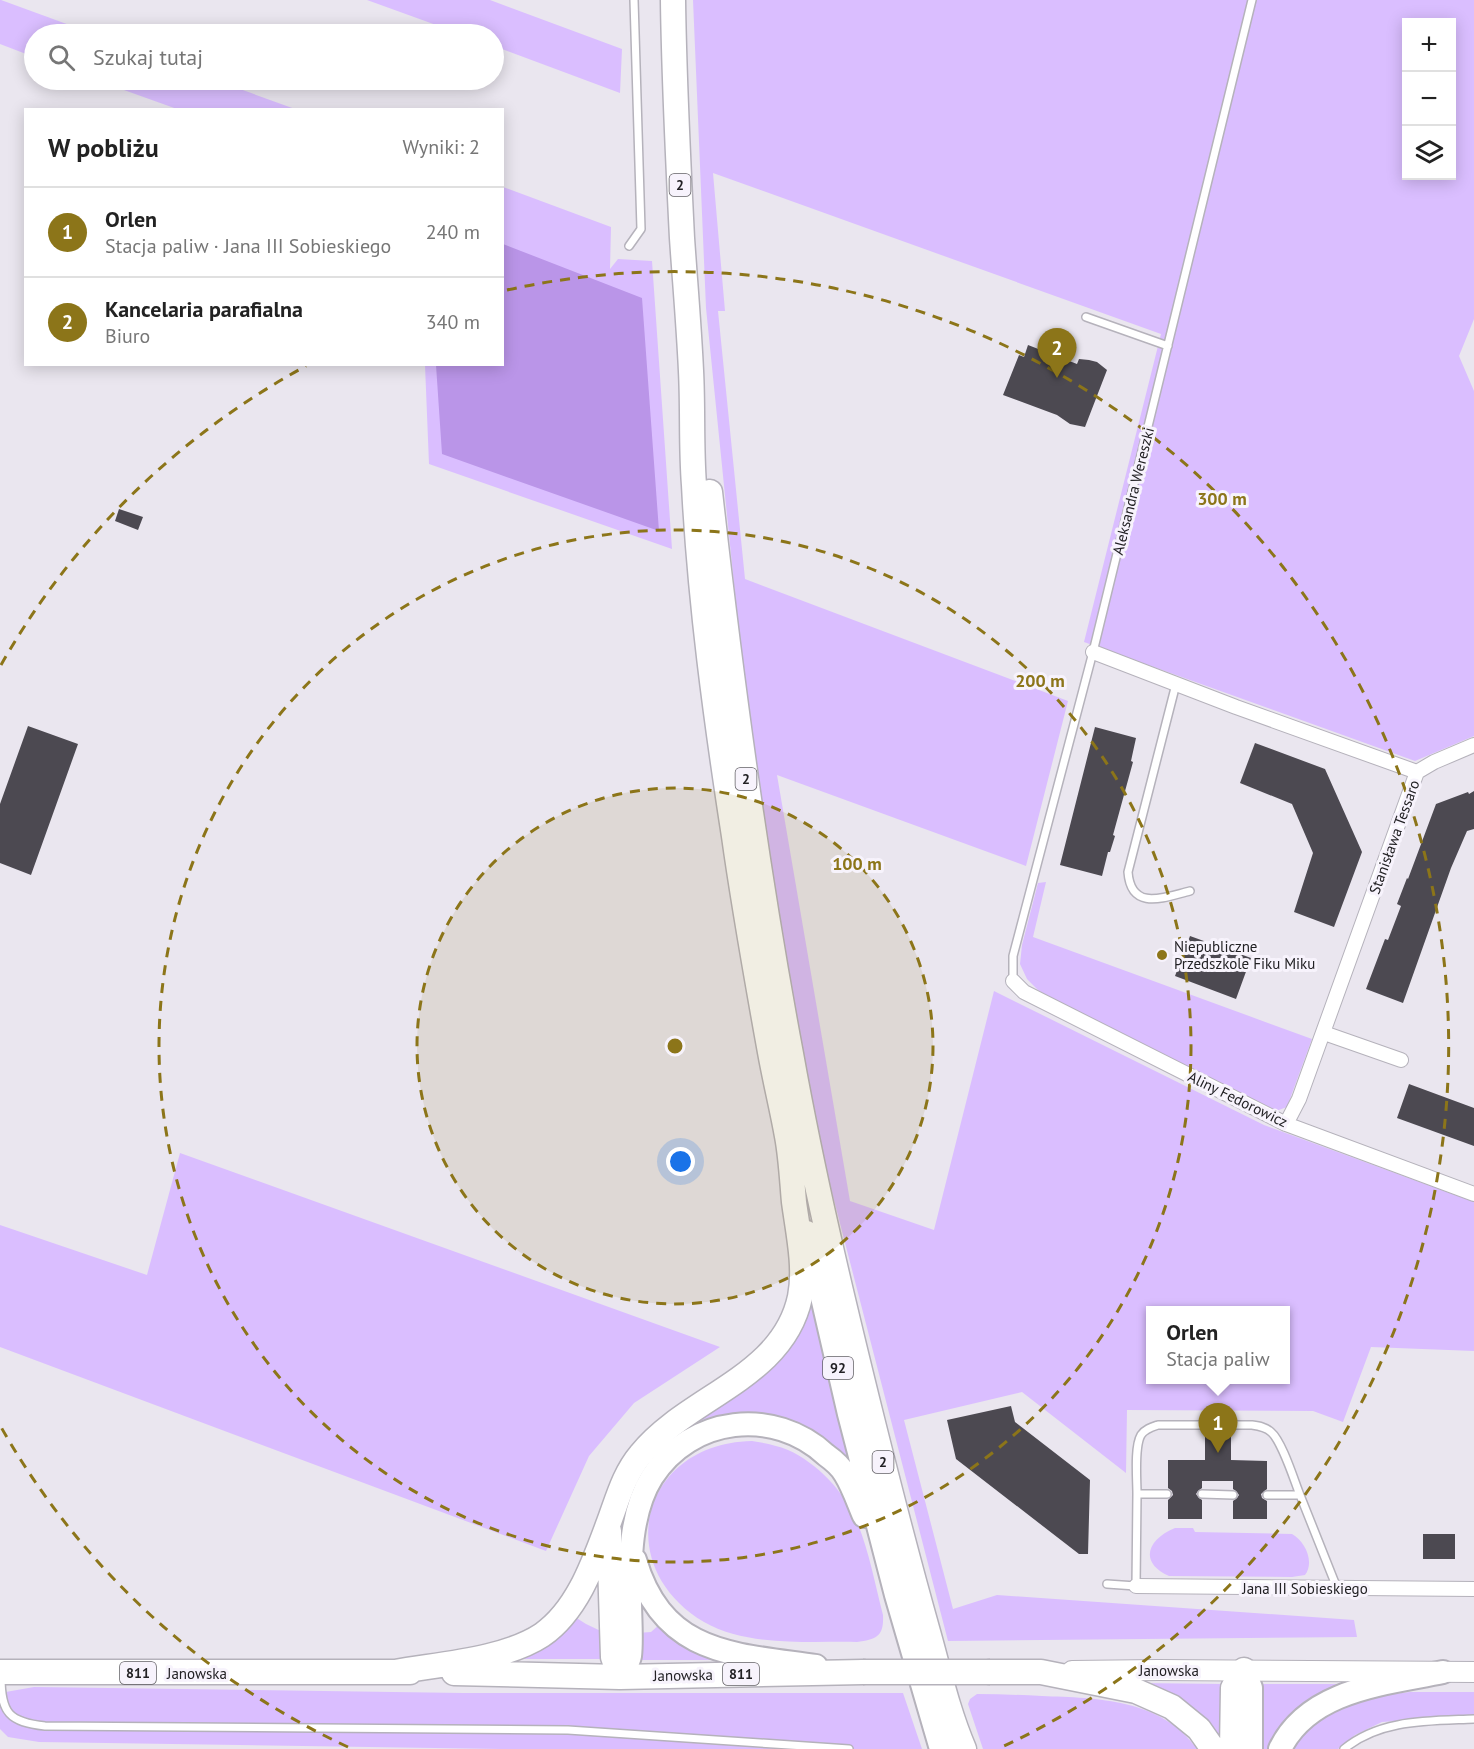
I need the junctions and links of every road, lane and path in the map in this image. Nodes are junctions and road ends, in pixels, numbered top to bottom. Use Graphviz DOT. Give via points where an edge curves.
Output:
graph roads {
  1 [pos="634,0"];
  2 [pos="673,0"];
  3 [pos="1252,0"];
  4 [pos="629,246"];
  5 [pos="1086,317"];
  6 [pos="1168,346"];
  7 [pos="691,371"];
  8 [pos="1093,652"];
  9 [pos="1176,684"];
  10 [pos="1474,745"];
  11 [pos="1418,772"];
  12 [pos="1190,891"];
  13 [pos="1014,981"];
  14 [pos="1324,1033"];
  15 [pos="1401,1060"];
  16 [pos="1286,1124"];
  17 [pos="788,1140"];
  18 [pos="1474,1194"];
  19 [pos="1137,1494"];
  20 [pos="1167,1494"];
  21 [pos="1202,1494"];
  22 [pos="1233,1495"];
  23 [pos="1267,1495"];
  24 [pos="1300,1495"];
  25 [pos="609,1523"];
  26 [pos="632,1550"];
  27 [pos="1107,1584"];
  28 [pos="1136,1586"];
  29 [pos="1337,1588"];
  30 [pos="1474,1589"];
  31 [pos="896,1595"];
  32 [pos="1244,1670"];
  33 [pos="0,1672"];
  34 [pos="395,1672"];
  35 [pos="863,1672"];
  36 [pos="1041,1672"];
  37 [pos="1443,1672"];
  38 [pos="1474,1672"];
  39 [pos="620,1677"];
  40 [pos="1474,1719"];
  41 [pos="957,1746"];
  42 [pos="849,1749"];
  43 [pos="1213,1749"];
  44 [pos="1232,1749"];
  45 [pos="1251,1749"];
  46 [pos="1280,1749"];
  47 [pos="1344,1749"];
  1 -- 4 [label="lane" via="640,230"];
  2 -- 7 [label="highway, 2"];
  3 -- 6 [label="lane, Aleksandra Wereszki"];
  5 -- 6 [label="lane"];
  6 -- 8 [label="lane, Aleksandra Wereszki"];
  7 -- 17 [label="highway, 2" via="693,483 717,716 741,881"];
  7 -- 41 [label="highway, 2" via="753,826 801,1107 846,1311"];
  8 -- 9 [label="street, Stanisława Tessaro"];
  8 -- 13 [label="lane, Aleksandra Wereszki" via="1013,956"];
  9 -- 11 [label="street, Stanisława Tessaro"];
  9 -- 12 [label="lane" via="1128,879 1132,888 1148,900"];
  10 -- 11 [label="street"];
  11 -- 14 [label="street, Stanisława Tessaro"];
  13 -- 16 [label="street, Aliny Fedorowicz" via="1024,992"];
  14 -- 15 [label="street"];
  14 -- 16 [label="street, Stanisława Tessaro"];
  16 -- 18 [label="street, Aliny Fedorowicz"];
  17 -- 25 [label="highway" via="802,1276 789,1327 755,1366 655,1437 626,1476"];
  17 -- 31 [label="main road, 92" via="831,1337"];
  19 -- 20 [label="lane"];
  19 -- 24 [label="lane" via="1138,1444 1148,1429 1158,1425 1252,1425 1271,1432 1279,1442"];
  19 -- 28 [label="lane"];
  21 -- 22 [label="lane"];
  23 -- 24 [label="lane"];
  24 -- 29 [label="lane"];
  25 -- 34 [label="highway" via="579,1590 561,1618 542,1635 509,1651"];
  25 -- 39 [label="highway" via="612,1657"];
  26 -- 31 [label="main road" via="634,1524 647,1486 672,1454 718,1428 744,1424 774,1426 808,1440 845,1473"];
  26 -- 35 [label="main road" via="644,1586 658,1609 678,1629 702,1644 733,1654"];
  26 -- 39 [label="main road" via="630,1657"];
  27 -- 28 [label="lane"];
  28 -- 29 [label="street, Jana III Sobieskiego"];
  29 -- 30 [label="street, Jana III Sobieskiego"];
  31 -- 41 [label="main road, 92"];
  32 -- 36 [label="main road, Janowska / 811"];
  32 -- 37 [label="main road, Janowska"];
  32 -- 44 [label="highway" via="1233,1688"];
  32 -- 45 [label="main road" via="1251,1688"];
  33 -- 34 [label="highway, Janowska / 811"];
  33 -- 42 [label="lane" via="4,1707 24,1723 45,1726 568,1730"];
  34 -- 39 [label="highway, Janowska / 811"];
  35 -- 36 [label="highway, Janowska / 811, bridge"];
  35 -- 39 [label="highway, Janowska / 811"];
  36 -- 43 [label="highway" via="1136,1691 1156,1699 1187,1718"];
  37 -- 38 [label="main road, Janowska"];
  37 -- 46 [label="main road" via="1327,1702 1299,1722"];
  40 -- 47 [label="lane" via="1391,1726"];
}
